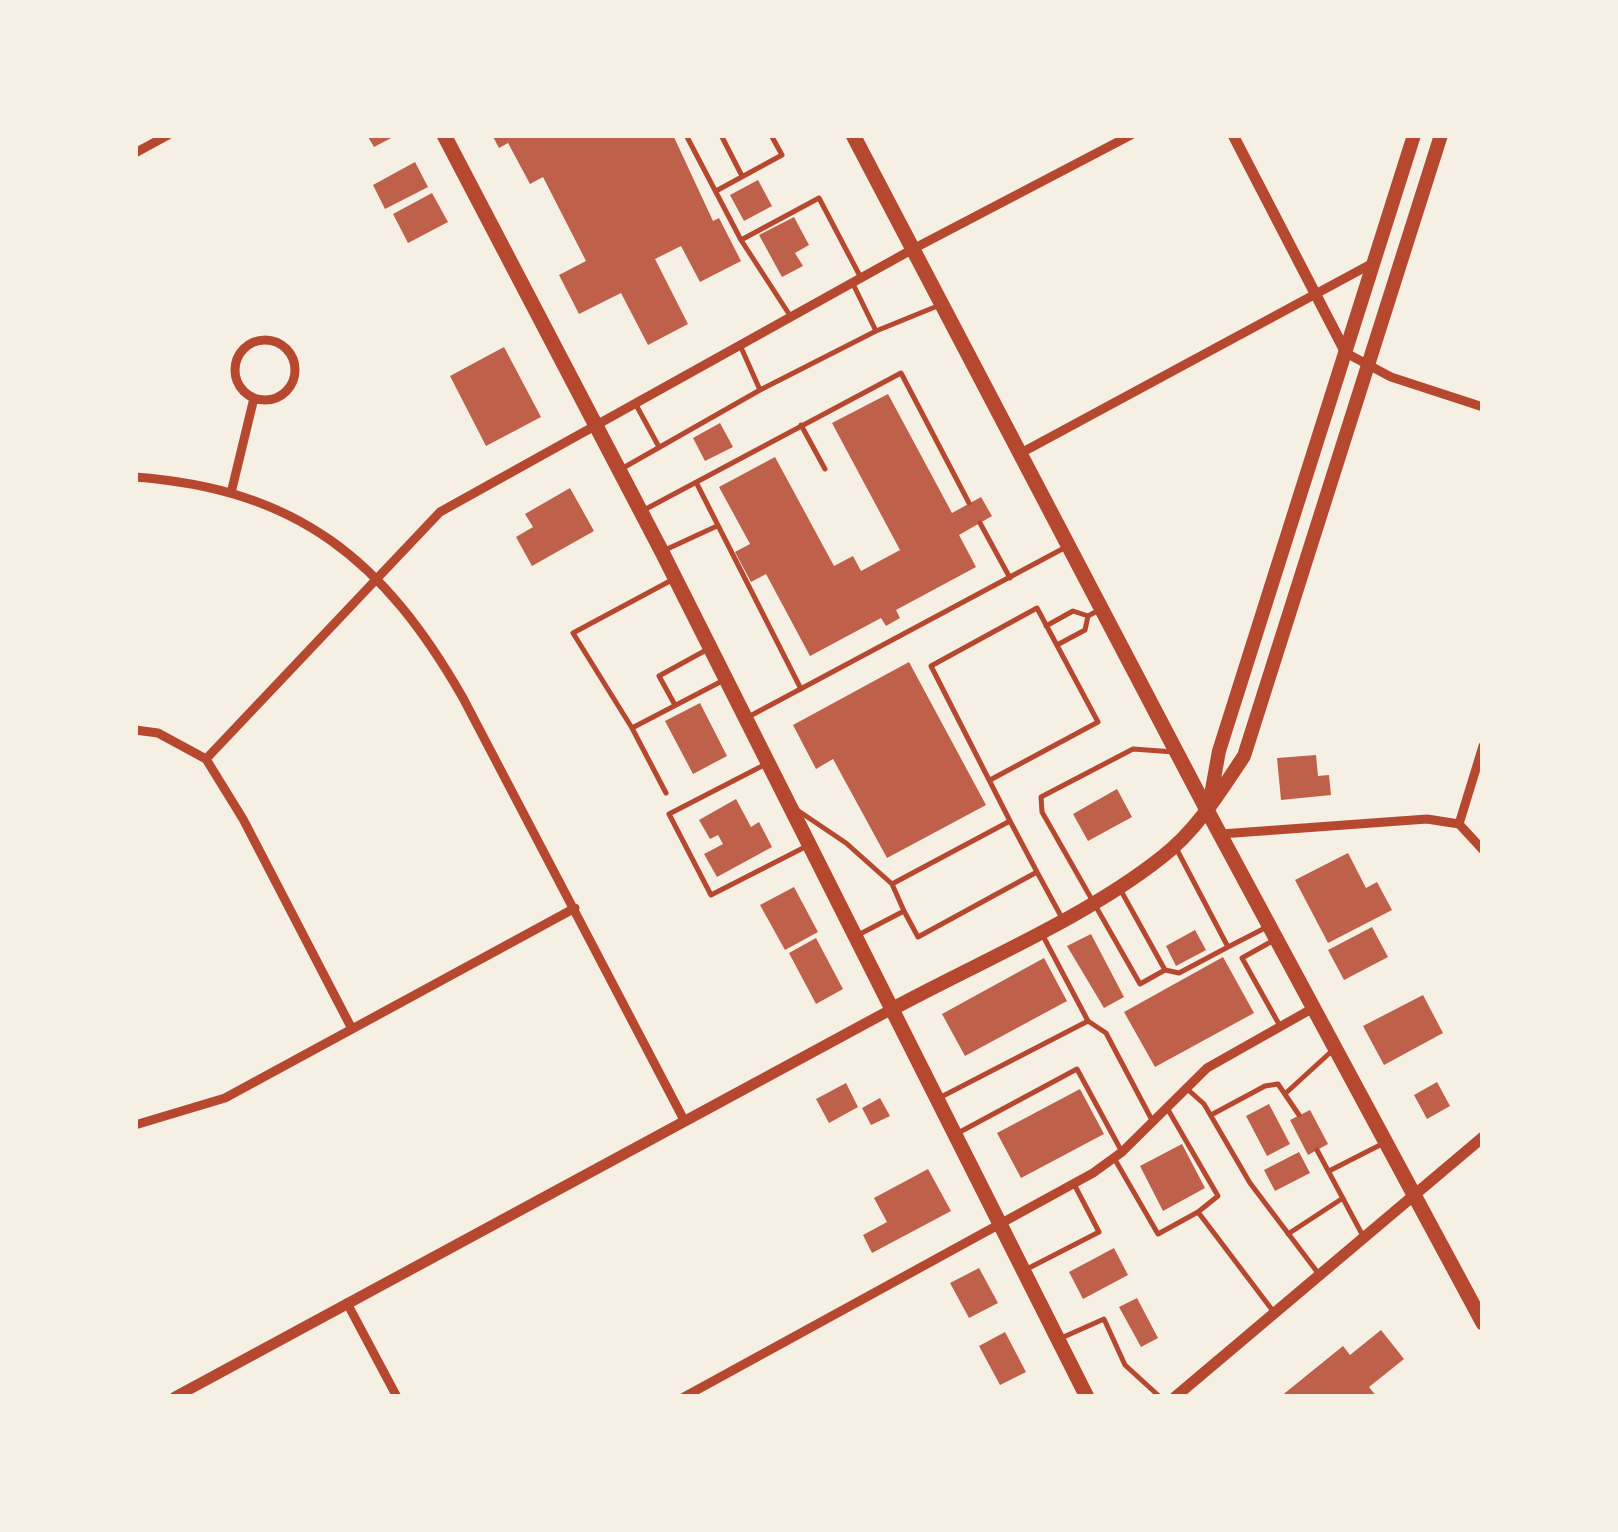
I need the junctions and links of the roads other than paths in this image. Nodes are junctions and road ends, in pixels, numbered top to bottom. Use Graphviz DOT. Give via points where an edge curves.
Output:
graph roads {
  1 [pos="168,135"];
  2 [pos="444,135"];
  3 [pos="686,135"];
  4 [pos="720,135"];
  5 [pos="772,135"];
  6 [pos="854,135"];
  7 [pos="1131,135"];
  8 [pos="1232,135"];
  9 [pos="1414,135"];
  10 [pos="1441,135"];
  11 [pos="135,153"];
  12 [pos="742,176"];
  13 [pos="716,191"];
  14 [pos="741,240"];
  15 [pos="913,249"];
  16 [pos="1376,262"];
  17 [pos="857,280"];
  18 [pos="1315,297"];
  19 [pos="942,304"];
  20 [pos="792,317"];
  21 [pos="876,331"];
  22 [pos="740,345"];
  23 [pos="1346,353"];
  24 [pos="1368,365"];
  25 [pos="760,390"];
  26 [pos="254,398"];
  27 [pos="636,403"];
  28 [pos="1483,407"];
  29 [pos="597,425"];
  30 [pos="801,425"];
  31 [pos="659,447"];
  32 [pos="1021,453"];
  33 [pos="825,469"];
  34 [pos="620,470"];
  35 [pos="135,477"];
  36 [pos="697,484"];
  37 [pos="231,493"];
  38 [pos="969,504"];
  39 [pos="641,512"];
  40 [pos="980,523"];
  41 [pos="717,526"];
  42 [pos="1069,546"];
  43 [pos="662,552"];
  44 [pos="377,576"];
  45 [pos="675,578"];
  46 [pos="1010,578"];
  47 [pos="1095,612"];
  48 [pos="1046,626"];
  49 [pos="1056,645"];
  50 [pos="710,648"];
  51 [pos="726,679"];
  52 [pos="802,690"];
  53 [pos="675,706"];
  54 [pos="746,718"];
  55 [pos="632,728"];
  56 [pos="135,730"];
  57 [pos="1483,746"];
  58 [pos="1177,752"];
  59 [pos="206,759"];
  60 [pos="769,762"];
  61 [pos="990,780"];
  62 [pos="666,792"];
  63 [pos="790,805"];
  64 [pos="1208,812"];
  65 [pos="1010,820"];
  66 [pos="1458,824"];
  67 [pos="1221,834"];
  68 [pos="811,844"];
  69 [pos="1174,846"];
  70 [pos="1482,847"];
  71 [pos="1037,872"];
  72 [pos="892,884"];
  73 [pos="1119,887"];
  74 [pos="1094,901"];
  75 [pos="575,908"];
  76 [pos="904,911"];
  77 [pos="1062,918"];
  78 [pos="1040,930"];
  79 [pos="1274,931"];
  80 [pos="857,935"];
  81 [pos="1228,948"];
  82 [pos="1165,970"];
  83 [pos="1315,1007"];
  84 [pos="894,1008"];
  85 [pos="1088,1022"];
  86 [pos="1280,1026"];
  87 [pos="352,1029"];
  88 [pos="1336,1046"];
  89 [pos="1185,1086"];
  90 [pos="1287,1092"];
  91 [pos="938,1098"];
  92 [pos="1166,1106"];
  93 [pos="1210,1115"];
  94 [pos="1299,1115"];
  95 [pos="684,1120"];
  96 [pos="1153,1122"];
  97 [pos="135,1125"];
  98 [pos="956,1134"];
  99 [pos="1483,1137"];
  100 [pos="1388,1141"];
  101 [pos="1318,1150"];
  102 [pos="1118,1155"];
  103 [pos="1328,1171"];
  104 [pos="1074,1184"];
  105 [pos="1417,1193"];
  106 [pos="1343,1198"];
  107 [pos="1198,1212"];
  108 [pos="1001,1225"];
  109 [pos="1288,1234"];
  110 [pos="1364,1238"];
  111 [pos="1024,1271"];
  112 [pos="1320,1275"];
  113 [pos="348,1302"];
  114 [pos="1275,1313"];
  115 [pos="1483,1323"];
  116 [pos="1058,1340"];
  117 [pos="174,1397"];
  118 [pos="397,1397"];
  119 [pos="684,1397"];
  120 [pos="1087,1397"];
  121 [pos="1160,1397"];
  122 [pos="1175,1397"];
  1 -- 11 [label="street"];
  2 -- 29 [label="main road"];
  3 -- 13 [label="lane"];
  4 -- 12 [label="lane"];
  5 -- 12 [label="lane" via="782,155"];
  6 -- 15 [label="main road"];
  7 -- 15 [label="street"];
  8 -- 18 [label="street"];
  9 -- 16 [label="main road"];
  10 -- 24 [label="main road"];
  12 -- 13 [label="lane"];
  13 -- 14 [label="lane"];
  14 -- 17 [label="lane" via="819,198"];
  14 -- 20 [label="lane"];
  15 -- 17 [label="street"];
  15 -- 19 [label="main road"];
  16 -- 18 [label="street"];
  16 -- 23 [label="main road"];
  17 -- 20 [label="street"];
  17 -- 21 [label="lane"];
  18 -- 23 [label="street"];
  18 -- 32 [label="street"];
  19 -- 21 [label="lane"];
  19 -- 32 [label="main road"];
  20 -- 22 [label="street"];
  21 -- 25 [label="lane"];
  22 -- 25 [label="lane"];
  22 -- 27 [label="street"];
  23 -- 24 [label="street"];
  23 -- 64 [label="main road" via="1218,751"];
  24 -- 28 [label="street"];
  24 -- 64 [label="main road" via="1244,756"];
  25 -- 31 [label="lane"];
  26 -- 26 [label="street" via="236,375 238,356 253,342 273,340 289,351 294,379 274,399"];
  26 -- 37 [label="street"];
  27 -- 29 [label="street"];
  27 -- 31 [label="lane"];
  29 -- 34 [label="main road"];
  29 -- 44 [label="street" via="440,512"];
  30 -- 33 [label="lane"];
  30 -- 36 [label="lane"];
  30 -- 38 [label="lane" via="901,373"];
  31 -- 34 [label="lane"];
  32 -- 42 [label="main road"];
  34 -- 39 [label="main road"];
  35 -- 37 [label="street"];
  36 -- 39 [label="lane"];
  36 -- 41 [label="lane"];
  37 -- 44 [label="street" via="315,529"];
  39 -- 43 [label="main road"];
  40 -- 46 [label="lane"];
  41 -- 43 [label="lane"];
  41 -- 52 [label="lane"];
  42 -- 46 [label="lane"];
  42 -- 47 [label="main road"];
  43 -- 45 [label="main road"];
  44 -- 59 [label="street"];
  44 -- 75 [label="street" via="427,635"];
  45 -- 50 [label="main road"];
  45 -- 55 [label="lane" via="573,634"];
  46 -- 52 [label="lane"];
  47 -- 48 [label="lane" via="1073,610"];
  47 -- 49 [label="lane" via="1085,630"];
  47 -- 58 [label="main road"];
  48 -- 49 [label="lane"];
  48 -- 61 [label="lane" via="1037,608 931,666"];
  49 -- 61 [label="lane" via="1098,722"];
  50 -- 51 [label="main road"];
  50 -- 53 [label="lane" via="659,676"];
  51 -- 53 [label="lane"];
  51 -- 54 [label="main road"];
  52 -- 54 [label="lane"];
  53 -- 55 [label="lane"];
  54 -- 60 [label="main road"];
  55 -- 62 [label="lane"];
  56 -- 59 [label="street" via="158,732"];
  57 -- 66 [label="street"];
  58 -- 64 [label="main road"];
  58 -- 74 [label="lane" via="1133,750 1041,797 1042,812"];
  59 -- 87 [label="street"];
  60 -- 63 [label="main road"];
  60 -- 68 [label="lane" via="669,814 710,895"];
  61 -- 65 [label="lane"];
  63 -- 68 [label="main road"];
  63 -- 72 [label="lane"];
  64 -- 67 [label="main road"];
  64 -- 69 [label="main road"];
  65 -- 71 [label="lane"];
  65 -- 72 [label="lane"];
  66 -- 67 [label="street" via="1427,819"];
  66 -- 70 [label="street"];
  67 -- 79 [label="main road"];
  68 -- 80 [label="main road"];
  69 -- 73 [label="main road"];
  69 -- 81 [label="lane"];
  71 -- 76 [label="lane" via="918,938"];
  71 -- 77 [label="lane"];
  72 -- 76 [label="lane"];
  73 -- 74 [label="main road"];
  73 -- 82 [label="lane"];
  74 -- 77 [label="main road"];
  74 -- 82 [label="lane" via="1140,984"];
  75 -- 87 [label="street"];
  75 -- 95 [label="street"];
  76 -- 80 [label="lane"];
  77 -- 78 [label="main road"];
  78 -- 84 [label="main road"];
  78 -- 85 [label="lane"];
  79 -- 81 [label="lane"];
  79 -- 83 [label="main road"];
  79 -- 86 [label="lane" via="1242,958"];
  80 -- 84 [label="main road"];
  81 -- 82 [label="lane" via="1179,973"];
  83 -- 86 [label="street"];
  83 -- 88 [label="main road"];
  84 -- 91 [label="main road"];
  84 -- 95 [label="street"];
  85 -- 91 [label="lane"];
  85 -- 96 [label="lane" via="1106,1033"];
  86 -- 89 [label="street"];
  87 -- 97 [label="street" via="225,1098"];
  88 -- 90 [label="lane"];
  88 -- 100 [label="main road"];
  89 -- 92 [label="street"];
  89 -- 93 [label="lane"];
  90 -- 93 [label="lane" via="1278,1084 1265,1086"];
  90 -- 94 [label="lane"];
  91 -- 98 [label="main road"];
  92 -- 96 [label="street"];
  92 -- 107 [label="lane" via="1218,1196"];
  93 -- 109 [label="lane"];
  95 -- 113 [label="street"];
  96 -- 102 [label="street"];
  98 -- 102 [label="lane" via="1078,1069"];
  98 -- 108 [label="main road"];
  99 -- 105 [label="street"];
  100 -- 103 [label="lane"];
  100 -- 105 [label="main road"];
  101 -- 103 [label="lane"];
  102 -- 104 [label="street"];
  102 -- 107 [label="lane" via="1158,1234"];
  103 -- 106 [label="lane"];
  104 -- 108 [label="street"];
  104 -- 111 [label="lane" via="1098,1232"];
  105 -- 110 [label="street"];
  105 -- 115 [label="main road"];
  106 -- 109 [label="lane"];
  106 -- 110 [label="lane"];
  107 -- 114 [label="lane"];
  108 -- 111 [label="main road"];
  108 -- 119 [label="street"];
  109 -- 112 [label="lane"];
  110 -- 112 [label="street"];
  111 -- 116 [label="main road"];
  112 -- 114 [label="street"];
  113 -- 117 [label="street"];
  113 -- 118 [label="street"];
  114 -- 122 [label="street"];
  116 -- 120 [label="main road"];
  116 -- 121 [label="lane" via="1104,1319 1125,1366"];
}
